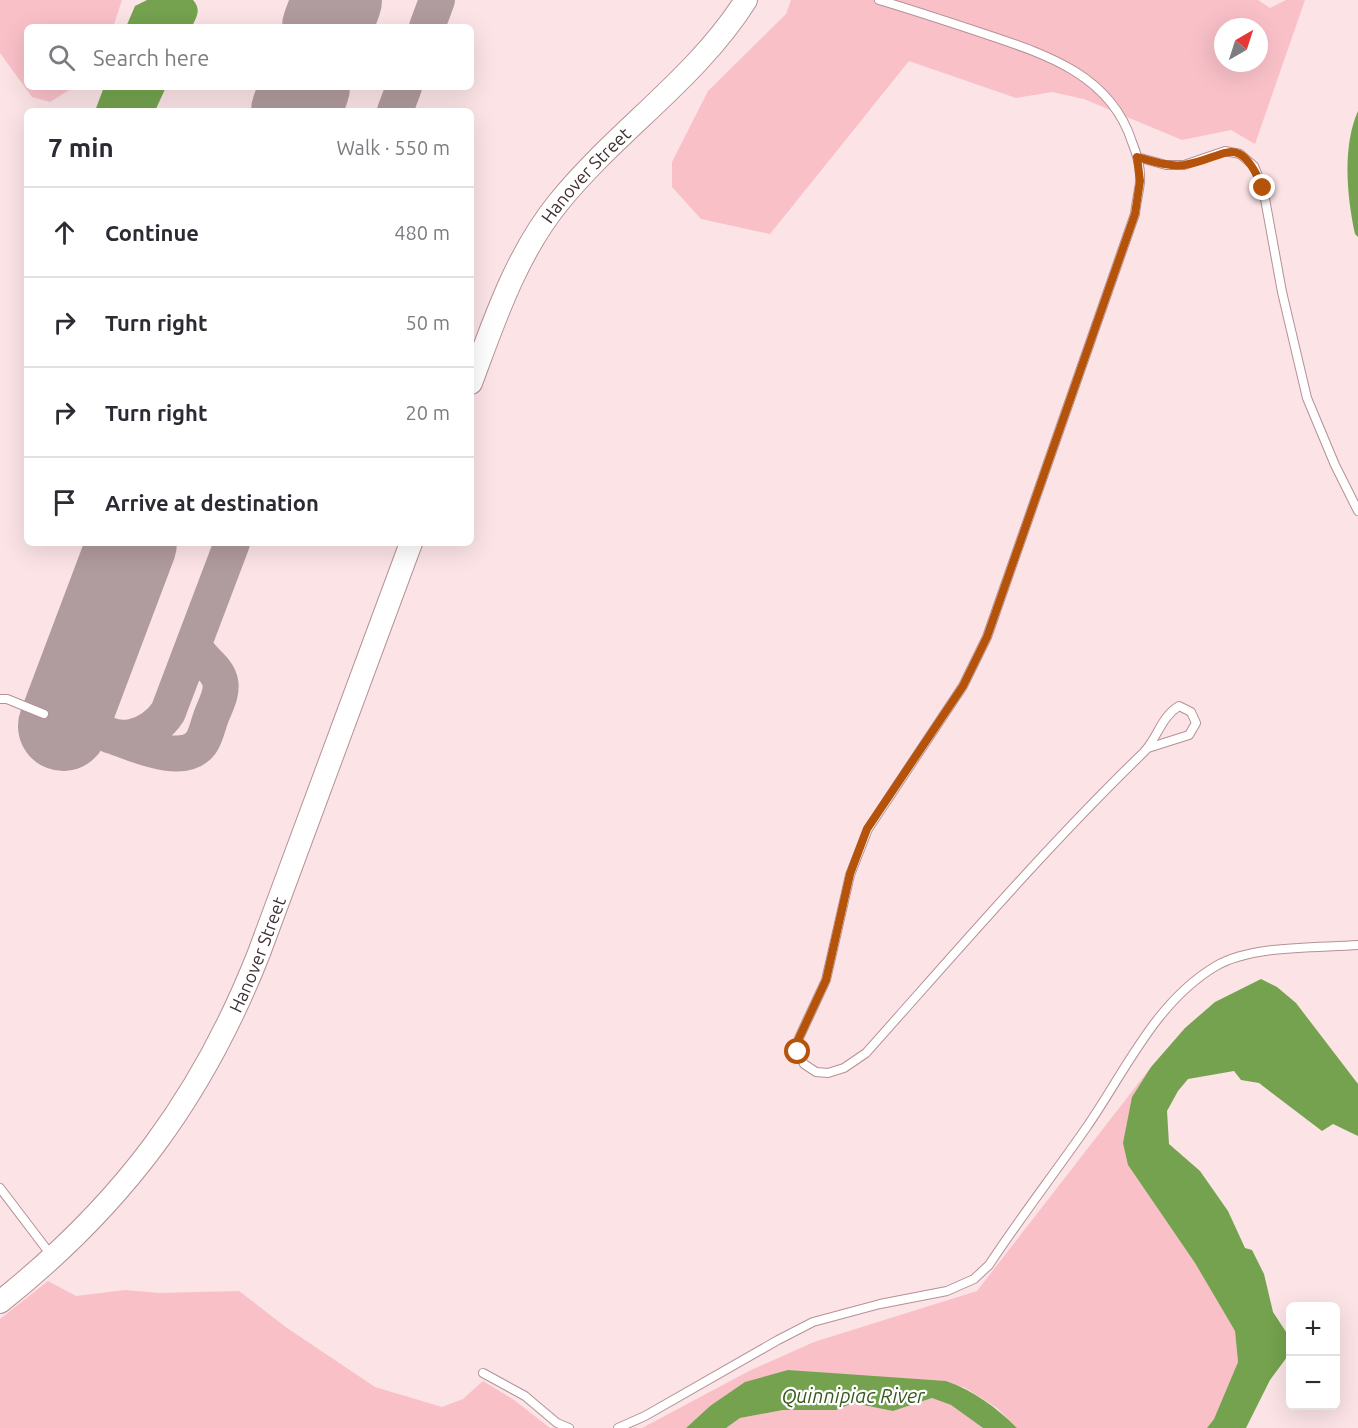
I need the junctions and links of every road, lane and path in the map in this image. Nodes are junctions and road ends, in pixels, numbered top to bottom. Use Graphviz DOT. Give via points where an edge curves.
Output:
graph roads {
  1 [pos="746,0"];
  2 [pos="879,0"];
  3 [pos="1137,157"];
  4 [pos="474,375"];
  5 [pos="1358,511"];
  6 [pos="410,546"];
  7 [pos="0,699"];
  8 [pos="44,714"];
  9 [pos="1148,748"];
  10 [pos="1358,945"];
  11 [pos="0,1188"];
  12 [pos="54,1257"];
  13 [pos="0,1302"];
  14 [pos="483,1372"];
  15 [pos="568,1428"];
  16 [pos="618,1428"];
  1 -- 4 [label="street, Hanover Street" via="694,67 588,170 542,225 512,278"];
  2 -- 3 [label="lane" via="1068,65 1107,96 1129,131"];
  3 -- 5 [label="lane" via="1166,165 1184,165 1225,151 1240,154 1254,166 1263,188 1307,398"];
  3 -- 9 [label="lane" via="1140,181 1135,214 1018,553 987,637 963,686 867,829 850,874 826,980 799,1038 798,1052 804,1064 816,1072 828,1073 844,1068 866,1053 1081,813"];
  6 -- 12 [label="street, Hanover Street" via="259,953 224,1034 189,1095 127,1182"];
  7 -- 8 [label="lane"];
  9 -- 9 [label="lane" via="1189,735 1196,723 1191,712 1179,706 1169,712"];
  10 -- 16 [label="lane" via="1244,954 1216,966 1190,986 1132,1054 1087,1127 989,1265 974,1279 947,1291 813,1322"];
  11 -- 12 [label="lane"];
  12 -- 13 [label="street, Hanover Street"];
  14 -- 15 [label="lane" via="525,1396"];
}
